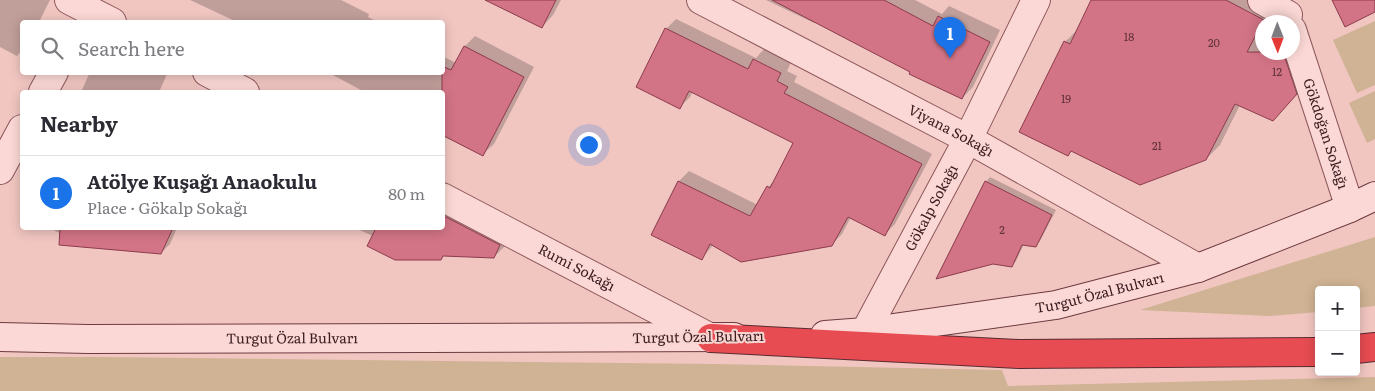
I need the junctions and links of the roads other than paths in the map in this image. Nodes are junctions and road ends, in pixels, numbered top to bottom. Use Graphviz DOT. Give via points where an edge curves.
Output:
graph roads {
  1 [pos="701,0"];
  2 [pos="1036,0"];
  3 [pos="1262,0"];
  4 [pos="1285,15"];
  5 [pos="1300,54"];
  6 [pos="52,75"];
  7 [pos="213,75"];
  8 [pos="44,90"];
  9 [pos="241,90"];
  10 [pos="20,133"];
  11 [pos="968,139"];
  12 [pos="0,170"];
  13 [pos="1375,196"];
  14 [pos="445,199"];
  15 [pos="1350,208"];
  16 [pos="1198,268"];
  17 [pos="865,332"];
  18 [pos="0,337"];
  19 [pos="711,338"];
  20 [pos="1375,347"];
  21 [pos="1360,349"];
  22 [pos="1315,352"];
  1 -- 11 [label="street, Viyana Sokağı"];
  2 -- 11 [label="street, Gökalp Sokağı"];
  3 -- 4 [label="street"];
  5 -- 15 [label="street, Gökdoğan Sokağı"];
  6 -- 8 [label="street"];
  7 -- 9 [label="street"];
  10 -- 12 [label="street"];
  11 -- 16 [label="street, Viyana Sokağı"];
  11 -- 17 [label="street, Gökalp Sokağı"];
  13 -- 15 [label="street, Turgut Özal Bulvarı"];
  14 -- 19 [label="street, Rumi Sokağı"];
  15 -- 16 [label="street, Turgut Özal Bulvarı"];
  16 -- 17 [label="street, Turgut Özal Bulvarı" via="1056,305"];
  17 -- 19 [label="street, Turgut Özal Bulvarı"];
  18 -- 19 [label="street, Turgut Özal Bulvarı"];
  19 -- 22 [label="highway" via="1019,354"];
  20 -- 21 [label="highway"];
}
